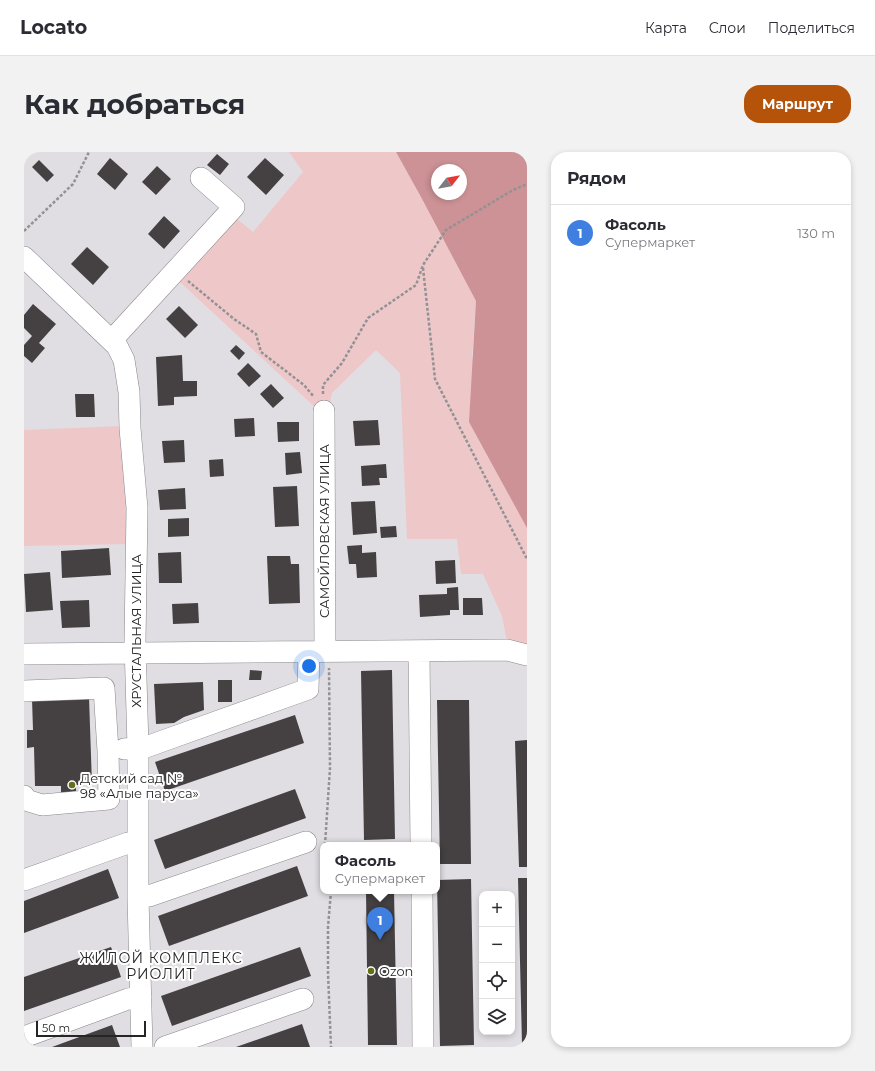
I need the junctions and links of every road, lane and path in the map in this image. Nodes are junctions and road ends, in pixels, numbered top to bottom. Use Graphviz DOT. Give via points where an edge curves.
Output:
graph roads {
  1 [pos="88,152"];
  2 [pos="201,178"];
  3 [pos="527,184"];
  4 [pos="24,231"];
  5 [pos="24,257"];
  6 [pos="423,265"];
  7 [pos="175,271"];
  8 [pos="112,340"];
  9 [pos="324,411"];
  10 [pos="527,559"];
  11 [pos="419,651"];
  12 [pos="317,652"];
  13 [pos="24,654"];
  14 [pos="135,654"];
  15 [pos="527,655"];
  16 [pos="24,691"];
  17 [pos="138,748"];
  18 [pos="108,751"];
  19 [pos="24,796"];
  20 [pos="421,842"];
  21 [pos="138,843"];
  22 [pos="315,844"];
  23 [pos="24,880"];
  24 [pos="331,894"];
  25 [pos="422,894"];
  26 [pos="138,898"];
  27 [pos="141,998"];
  28 [pos="303,999"];
  29 [pos="24,1036"];
  30 [pos="142,1047"];
  31 [pos="165,1047"];
  32 [pos="331,1047"];
  33 [pos="423,1047"];
  1 -- 4 [label="path" via="73,184"];
  2 -- 7 [label="street" via="234,207"];
  3 -- 6 [label="path" via="446,230"];
  5 -- 8 [label="street, ХРУСТАЛЬНАЯ УЛИЦА"];
  6 -- 9 [label="path" via="416,285 368,318 342,363 323,385"];
  6 -- 10 [label="path" via="435,379"];
  7 -- 8 [label="street"];
  7 -- 9 [label="path" via="256,334 261,352 304,386"];
  8 -- 14 [label="street, ХРУСТАЛЬНАЯ УЛИЦА" via="124,360 129,392 137,508"];
  9 -- 12 [label="street, САМОЙЛОВСКАЯ УЛИЦА"];
  11 -- 12 [label="street"];
  11 -- 15 [label="street" via="506,650"];
  11 -- 20 [label="street"];
  12 -- 14 [label="street"];
  12 -- 17 [label="street, САМОЙЛОВСКАЯ УЛИЦА" via="308,689"];
  12 -- 22 [label="path" via="329,666 330,768"];
  13 -- 14 [label="street"];
  14 -- 17 [label="street, ХРУСТАЛЬНАЯ УЛИЦА"];
  16 -- 18 [label="street" via="104,688"];
  17 -- 18 [label="street"];
  17 -- 21 [label="street, ХРУСТАЛЬНАЯ УЛИЦА"];
  18 -- 19 [label="street" via="109,799 42,805 26,800"];
  21 -- 23 [label="street" via="128,843"];
  21 -- 26 [label="street, ХРУСТАЛЬНАЯ УЛИЦА"];
  22 -- 26 [label="street"];
  24 -- 32 [label="path" via="328,973"];
  25 -- 33 [label="street"];
  26 -- 27 [label="street, ХРУСТАЛЬНАЯ УЛИЦА"];
  27 -- 29 [label="street" via="128,999"];
  27 -- 30 [label="street, ХРУСТАЛЬНАЯ УЛИЦА"];
  28 -- 31 [label="street"];
}
